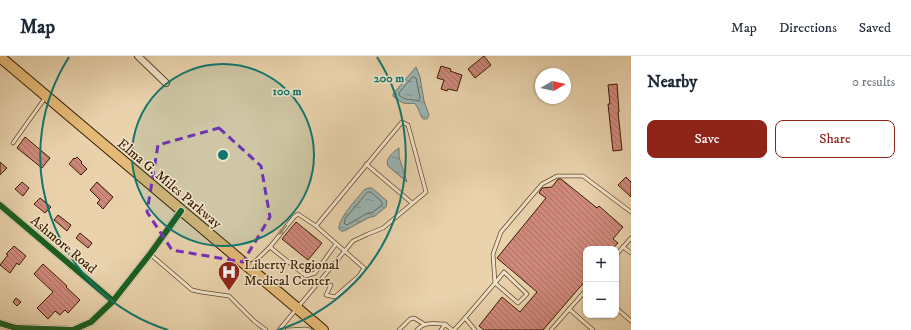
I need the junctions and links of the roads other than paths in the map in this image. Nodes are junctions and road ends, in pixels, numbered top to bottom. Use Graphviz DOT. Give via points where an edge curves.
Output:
graph roads {
  1 [pos="138,56"];
  2 [pos="0,57"];
  3 [pos="166,83"];
  4 [pos="47,97"];
  5 [pos="13,143"];
  6 [pos="366,164"];
  7 [pos="412,203"];
  8 [pos="0,205"];
  9 [pos="181,211"];
  10 [pos="631,212"];
  11 [pos="316,226"];
  12 [pos="631,238"];
  13 [pos="336,244"];
  14 [pos="270,247"];
  15 [pos="623,247"];
  16 [pos="345,251"];
  17 [pos="619,252"];
  18 [pos="631,253"];
  19 [pos="150,254"];
  20 [pos="249,268"];
  21 [pos="495,283"];
  22 [pos="331,285"];
  23 [pos="583,293"];
  24 [pos="113,301"];
  25 [pos="297,309"];
  26 [pos="569,309"];
  27 [pos="619,311"];
  28 [pos="465,318"];
  29 [pos="631,321"];
  30 [pos="0,323"];
  31 [pos="424,324"];
  32 [pos="445,324"];
  33 [pos="85,327"];
  34 [pos="16,329"];
  35 [pos="266,330"];
  36 [pos="280,330"];
  37 [pos="287,330"];
  38 [pos="310,330"];
  39 [pos="323,330"];
  40 [pos="399,330"];
  41 [pos="417,330"];
  42 [pos="441,330"];
  43 [pos="453,330"];
  44 [pos="475,330"];
  45 [pos="551,330"];
  46 [pos="593,330"];
  1 -- 3 [label="street"];
  2 -- 4 [label="main road, Elma G. Miles Parkway"];
  4 -- 5 [label="lane"];
  4 -- 9 [label="main road, Elma G. Miles Parkway"];
  6 -- 7 [label="lane"];
  6 -- 7 [label="lane" via="402,122 408,125 426,192"];
  6 -- 11 [label="lane"];
  7 -- 16 [label="lane" via="384,228 353,241"];
  8 -- 24 [label="street, Ashmore Road"];
  9 -- 19 [label="street"];
  9 -- 20 [label="main road, Elma G. Miles Parkway"];
  10 -- 21 [label="lane" via="583,176 557,176 542,184 501,232 493,254"];
  11 -- 13 [label="lane"];
  11 -- 14 [label="lane, one-way" via="298,214"];
  12 -- 15 [label="lane"];
  13 -- 14 [label="lane" via="315,273 306,276"];
  13 -- 16 [label="lane"];
  14 -- 20 [label="lane"];
  15 -- 17 [label="lane"];
  15 -- 18 [label="lane"];
  16 -- 22 [label="lane" via="364,268 335,297 326,296"];
  16 -- 25 [label="lane"];
  19 -- 24 [label="street"];
  19 -- 35 [label="lane" via="192,290 229,296"];
  20 -- 25 [label="main road, Elma G. Miles Parkway"];
  21 -- 21 [label="lane" via="518,303 527,294 504,272"];
  21 -- 28 [label="lane"];
  23 -- 26 [label="lane"];
  24 -- 33 [label="street"];
  25 -- 36 [label="lane"];
  25 -- 39 [label="main road, Elma G. Miles Parkway"];
  26 -- 45 [label="lane"];
  26 -- 46 [label="lane"];
  27 -- 29 [label="lane"];
  28 -- 43 [label="lane"];
  28 -- 44 [label="lane"];
  30 -- 34 [label="street"];
  31 -- 32 [label="lane"];
  31 -- 40 [label="lane" via="414,318"];
  31 -- 41 [label="lane"];
  32 -- 42 [label="lane"];
  32 -- 43 [label="lane"];
  33 -- 34 [label="street" via="73,330"];
  37 -- 38 [label="lane"];
}
